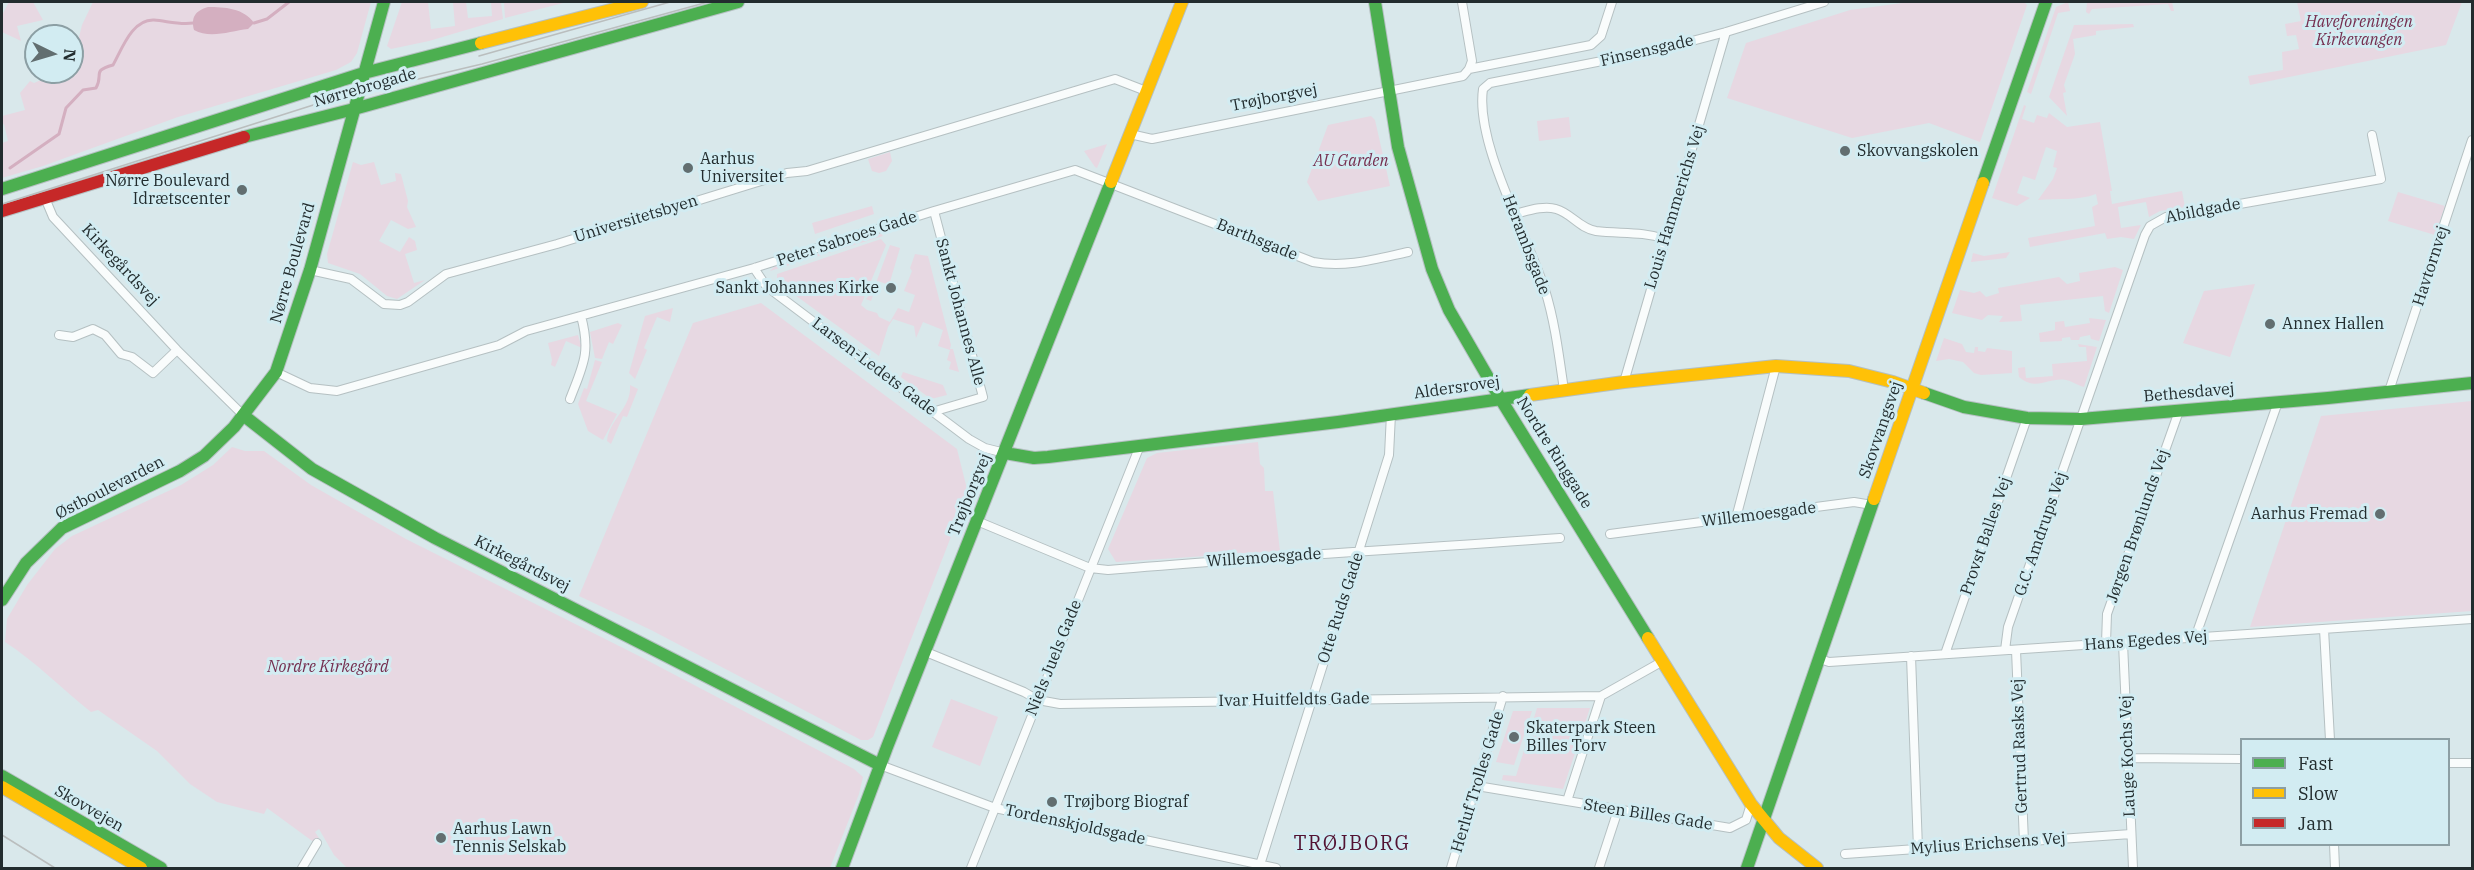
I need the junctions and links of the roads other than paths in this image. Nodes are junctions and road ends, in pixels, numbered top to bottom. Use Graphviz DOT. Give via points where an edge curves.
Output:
graph roads {
  1 [pos="384,2"];
  2 [pos="642,2"];
  3 [pos="738,2"];
  4 [pos="1182,2"];
  5 [pos="1375,2"];
  6 [pos="1462,2"];
  7 [pos="1612,2"];
  8 [pos="1824,2"];
  9 [pos="2046,2"];
  10 [pos="1726,32"];
  11 [pos="1469,69"];
  12 [pos="364,73"];
  13 [pos="1146,91"];
  14 [pos="1389,91"];
  15 [pos="1482,102"];
  16 [pos="354,109"];
  17 [pos="1130,134"];
  18 [pos="2372,135"];
  19 [pos="2472,140"];
  20 [pos="1111,183"];
  21 [pos="2,189"];
  22 [pos="45,198"];
  23 [pos="2,211"];
  24 [pos="934,211"];
  25 [pos="1515,213"];
  26 [pos="1665,239"];
  27 [pos="1408,252"];
  28 [pos="754,268"];
  29 [pos="310,270"];
  30 [pos="581,316"];
  31 [pos="59,335"];
  32 [pos="177,350"];
  33 [pos="1776,366"];
  34 [pos="276,372"];
  35 [pos="1624,382"];
  36 [pos="2472,383"];
  37 [pos="1912,389"];
  38 [pos="1564,390"];
  39 [pos="2389,392"];
  40 [pos="1500,398"];
  41 [pos="570,399"];
  42 [pos="2278,402"];
  43 [pos="2179,411"];
  44 [pos="932,412"];
  45 [pos="1391,414"];
  46 [pos="243,415"];
  47 [pos="2027,418"];
  48 [pos="2081,419"];
  49 [pos="1138,448"];
  50 [pos="1005,453"];
  51 [pos="1872,506"];
  52 [pos="1736,518"];
  53 [pos="977,522"];
  54 [pos="1610,534"];
  55 [pos="1560,538"];
  56 [pos="1358,553"];
  57 [pos="1090,568"];
  58 [pos="2,600"];
  59 [pos="2472,619"];
  60 [pos="2324,629"];
  61 [pos="2195,638"];
  62 [pos="2106,643"];
  63 [pos="2123,643"];
  64 [pos="2005,650"];
  65 [pos="2016,650"];
  66 [pos="926,652"];
  67 [pos="1945,654"];
  68 [pos="1911,656"];
  69 [pos="1820,659"];
  70 [pos="1663,661"];
  71 [pos="1503,696"];
  72 [pos="1601,696"];
  73 [pos="1312,699"];
  74 [pos="1038,700"];
  75 [pos="2330,738"];
  76 [pos="2128,758"];
  77 [pos="2240,759"];
  78 [pos="2450,763"];
  79 [pos="2472,763"];
  80 [pos="880,765"];
  81 [pos="2,776"];
  82 [pos="1477,786"];
  83 [pos="2,787"];
  84 [pos="1567,801"];
  85 [pos="1751,804"];
  86 [pos="995,808"];
  87 [pos="1618,810"];
  88 [pos="1764,821"];
  89 [pos="2131,834"];
  90 [pos="2024,842"];
  91 [pos="317,843"];
  92 [pos="2334,846"];
  93 [pos="1918,849"];
  94 [pos="1845,854"];
  95 [pos="1260,867"];
  96 [pos="141,868"];
  97 [pos="161,868"];
  98 [pos="302,868"];
  99 [pos="842,868"];
  100 [pos="971,868"];
  101 [pos="1276,868"];
  102 [pos="1451,868"];
  103 [pos="1599,868"];
  104 [pos="1747,868"];
  105 [pos="1817,868"];
  106 [pos="2133,868"];
  107 [pos="2335,868"];
  1 -- 12 [label="street, Nørre Boulevard"];
  2 -- 12 [label="street, Nørrebrogade"];
  3 -- 16 [label="street, Nørrebrogade"];
  4 -- 13 [label="street, Trøjborgvej"];
  5 -- 14 [label="street, Nordre Ringgade"];
  6 -- 11 [label="street" via="1472,62"];
  7 -- 11 [label="street, Trøjborgvej" via="1601,36 1591,45"];
  8 -- 10 [label="street, Finsensgade"];
  9 -- 37 [label="street, Skovvangsvej"];
  10 -- 15 [label="street, Finsensgade" via="1625,57 1490,83 1483,89"];
  10 -- 26 [label="street, Louis Hammerichs Vej"];
  11 -- 14 [label="street, Trøjborgvej" via="1463,76"];
  12 -- 16 [label="street, Nørre Boulevard"];
  12 -- 21 [label="street, Nørrebrogade"];
  13 -- 17 [label="street, Trøjborgvej"];
  13 -- 29 [label="street, Universitetsbyen" via="1120,80 1106,81 446,274 400,305 384,304 351,279"];
  14 -- 17 [label="street, Trøjborgvej" via="1152,140"];
  14 -- 40 [label="street, Nordre Ringgade" via="1398,147 1432,269 1449,310"];
  15 -- 25 [label="street, Herambsgade" via="1496,164"];
  16 -- 22 [label="street, Nørrebrogade" via="227,141"];
  16 -- 29 [label="street, Nørre Boulevard"];
  17 -- 20 [label="street, Trøjborgvej"];
  18 -- 48 [label="street, Abildgade" via="2380,178 2166,217 2150,226"];
  19 -- 39 [label="street, Havtornvej"];
  20 -- 24 [label="street, Peter Sabroes Gade" via="1075,170"];
  20 -- 27 [label="street, Barthsgade" via="1313,262 1362,263"];
  20 -- 50 [label="street, Trøjborgvej"];
  22 -- 23 [label="street, Nørrebrogade"];
  22 -- 32 [label="street, Kirkegårdsvej" via="53,217"];
  24 -- 28 [label="street, Peter Sabroes Gade"];
  24 -- 44 [label="street, Sankt Johannes Alle" via="982,397"];
  25 -- 26 [label="street" via="1557,209 1594,231 1648,233"];
  25 -- 38 [label="street, Herambsgade" via="1545,290"];
  26 -- 35 [label="street, Louis Hammerichs Vej"];
  28 -- 30 [label="street, Peter Sabroes Gade"];
  28 -- 44 [label="street, Larsen-Ledets Gade" via="766,285"];
  29 -- 34 [label="street, Nørre Boulevard"];
  30 -- 34 [label="street, Peter Sabroes Gade" via="526,331 499,345 337,391 310,388"];
  30 -- 41 [label="street" via="587,352"];
  31 -- 32 [label="street" via="73,336 93,329 105,335 121,354 132,357 153,373"];
  32 -- 46 [label="street, Kirkegårdsvej"];
  33 -- 35 [label="street, Aldersrovej"];
  33 -- 37 [label="street, Aldersrovej" via="1849,371"];
  33 -- 52 [label="street"];
  34 -- 46 [label="street, Nørre Boulevard"];
  35 -- 38 [label="street, Aldersrovej"];
  36 -- 39 [label="street, Bethesdavej"];
  37 -- 47 [label="street, Bethesdavej" via="1964,407"];
  37 -- 51 [label="street, Skovvangsvej"];
  38 -- 40 [label="street, Aldersrovej"];
  39 -- 42 [label="street, Bethesdavej"];
  40 -- 45 [label="street, Aldersrovej"];
  40 -- 70 [label="street, Nordre Ringgade"];
  42 -- 43 [label="street, Bethesdavej"];
  42 -- 61 [label="street"];
  43 -- 48 [label="street, Bethesdavej"];
  43 -- 62 [label="street, Jørgen Brønlunds Vej" via="2108,614"];
  44 -- 50 [label="street, Larsen-Ledets Gade" via="977,444"];
  45 -- 49 [label="street, Aldersrovej"];
  45 -- 56 [label="street, Otte Ruds Gade" via="1389,455"];
  46 -- 58 [label="street, Østboulevarden" via="191,465 59,531 26,563"];
  46 -- 80 [label="street, Kirkegårdsvej" via="312,469 435,538"];
  47 -- 48 [label="street, Bethesdavej"];
  47 -- 67 [label="street, Provst Balles Vej"];
  48 -- 64 [label="street, G.C. Amdrups Vej" via="2008,627"];
  49 -- 50 [label="street, Aldersrovej" via="1048,457"];
  49 -- 57 [label="street, Niels Juels Gade"];
  50 -- 53 [label="street, Trøjborgvej"];
  51 -- 52 [label="street, Willemoesgade" via="1854,502"];
  51 -- 69 [label="street, Skovvangsvej"];
  52 -- 54 [label="street, Willemoesgade"];
  53 -- 57 [label="street, Willemoesgade"];
  53 -- 66 [label="street, Trøjborgvej"];
  55 -- 56 [label="street, Willemoesgade"];
  56 -- 57 [label="street, Willemoesgade" via="1108,570"];
  56 -- 73 [label="street, Otte Ruds Gade"];
  57 -- 74 [label="street, Niels Juels Gade"];
  59 -- 60 [label="street, Hans Egedes Vej"];
  60 -- 61 [label="street, Hans Egedes Vej"];
  60 -- 75 [label="street"];
  61 -- 63 [label="street, Hans Egedes Vej"];
  62 -- 63 [label="street, Hans Egedes Vej"];
  62 -- 65 [label="street, Hans Egedes Vej"];
  63 -- 76 [label="street, Lauge Kochs Vej"];
  64 -- 65 [label="street, Hans Egedes Vej"];
  64 -- 67 [label="street, Hans Egedes Vej"];
  65 -- 90 [label="street, Gertrud Rasks Vej"];
  66 -- 74 [label="street, Ivar Huitfeldts Gade"];
  66 -- 80 [label="street, Trøjborgvej"];
  67 -- 68 [label="street, Hans Egedes Vej"];
  68 -- 69 [label="street, Hans Egedes Vej" via="1829,662"];
  68 -- 93 [label="street"];
  69 -- 88 [label="street, Skovvangsvej"];
  70 -- 72 [label="street, Ivar Huitfeldts Gade"];
  70 -- 85 [label="street, Nordre Ringgade"];
  71 -- 72 [label="street, Ivar Huitfeldts Gade"];
  71 -- 73 [label="street, Ivar Huitfeldts Gade"];
  71 -- 82 [label="street, Herluf Trolles Gade"];
  72 -- 84 [label="street"];
  73 -- 74 [label="street, Ivar Huitfeldts Gade" via="1060,704"];
  73 -- 95 [label="street, Otte Ruds Gade"];
  74 -- 86 [label="street, Niels Juels Gade"];
  76 -- 77 [label="street"];
  76 -- 89 [label="street, Lauge Kochs Vej"];
  78 -- 79 [label="street"];
  80 -- 86 [label="street, Tordenskjoldsgade"];
  80 -- 99 [label="street, Trøjborgvej"];
  81 -- 97 [label="street, Skovvejen"];
  82 -- 84 [label="street, Steen Billes Gade"];
  82 -- 102 [label="street, Herluf Trolles Gade"];
  83 -- 96 [label="street, Skovvejen"];
  84 -- 87 [label="street, Steen Billes Gade"];
  85 -- 87 [label="street, Steen Billes Gade" via="1743,824 1730,828"];
  85 -- 88 [label="street, Nordre Ringgade"];
  86 -- 95 [label="street, Tordenskjoldsgade"];
  86 -- 100 [label="street, Niels Juels Gade"];
  87 -- 103 [label="street"];
  88 -- 104 [label="street, Skovvangsvej"];
  88 -- 105 [label="street, Nordre Ringgade" via="1786,845"];
  89 -- 90 [label="street, Mylius Erichsens Vej"];
  89 -- 106 [label="street, Lauge Kochs Vej"];
  90 -- 93 [label="street, Mylius Erichsens Vej"];
  91 -- 98 [label="street"];
  92 -- 107 [label="street"];
  93 -- 94 [label="street, Mylius Erichsens Vej"];
  95 -- 101 [label="street, Tordenskjoldsgade"];
}
